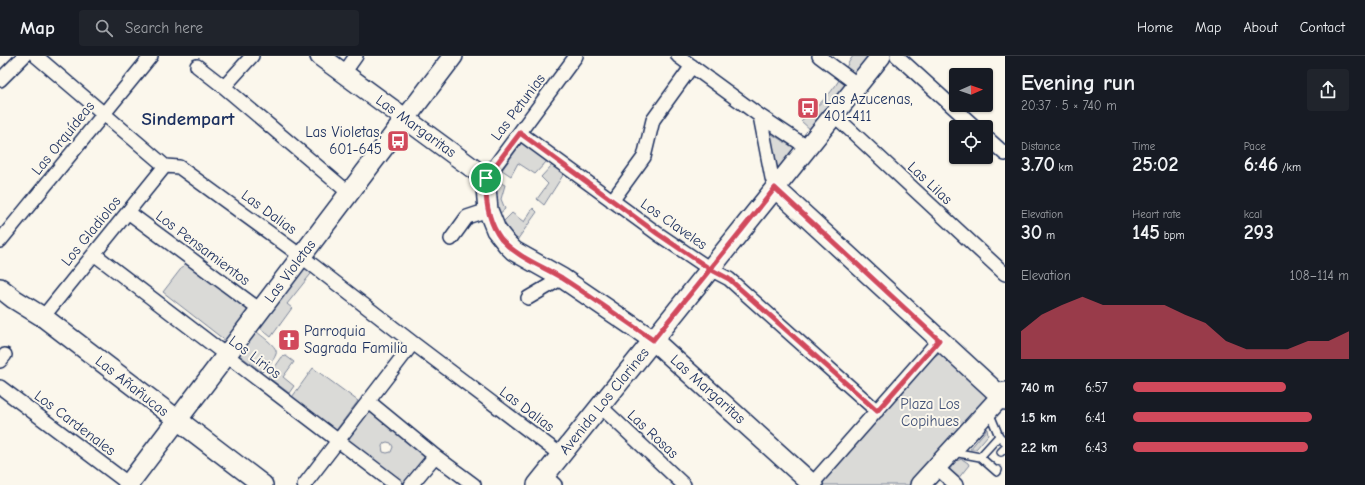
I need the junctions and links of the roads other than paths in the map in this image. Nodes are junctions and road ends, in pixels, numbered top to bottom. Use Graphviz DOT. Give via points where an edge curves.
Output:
graph roads {
  1 [pos="33,56"];
  2 [pos="151,56"];
  3 [pos="252,56"];
  4 [pos="320,56"];
  5 [pos="356,56"];
  6 [pos="453,56"];
  7 [pos="576,56"];
  8 [pos="678,56"];
  9 [pos="819,56"];
  10 [pos="881,56"];
  11 [pos="897,56"];
  12 [pos="197,66"];
  13 [pos="692,66"];
  14 [pos="344,73"];
  15 [pos="0,80"];
  16 [pos="858,86"];
  17 [pos="224,87"];
  18 [pos="104,114"];
  19 [pos="834,115"];
  20 [pos="760,116"];
  21 [pos="406,118"];
  22 [pos="967,120"];
  23 [pos="520,133"];
  24 [pos="993,143"];
  25 [pos="808,148"];
  26 [pos="1005,154"];
  27 [pos="165,166"];
  28 [pos="486,178"];
  29 [pos="775,188"];
  30 [pos="349,193"];
  31 [pos="612,200"];
  32 [pos="488,210"];
  33 [pos="128,212"];
  34 [pos="451,239"];
  35 [pos="0,241"];
  36 [pos="94,254"];
  37 [pos="301,256"];
  38 [pos="710,269"];
  39 [pos="1005,274"];
  40 [pos="562,278"];
  41 [pos="0,288"];
  42 [pos="528,298"];
  43 [pos="260,310"];
  44 [pos="43,317"];
  45 [pos="653,340"];
  46 [pos="939,340"];
  47 [pos="413,343"];
  48 [pos="226,355"];
  49 [pos="0,387"];
  50 [pos="1004,396"];
  51 [pos="368,401"];
  52 [pos="600,406"];
  53 [pos="988,410"];
  54 [pos="877,411"];
  55 [pos="177,420"];
  56 [pos="999,436"];
  57 [pos="338,440"];
  58 [pos="1005,442"];
  59 [pos="951,452"];
  60 [pos="561,454"];
  61 [pos="436,456"];
  62 [pos="980,457"];
  63 [pos="936,467"];
  64 [pos="998,470"];
  65 [pos="545,482"];
  66 [pos="813,484"];
  67 [pos="129,485"];
  68 [pos="263,485"];
  69 [pos="304,485"];
  70 [pos="396,485"];
  71 [pos="411,485"];
  72 [pos="474,485"];
  73 [pos="684,485"];
  74 [pos="920,485"];
  75 [pos="956,485"];
  1 -- 15 [label="street"];
  1 -- 18 [label="street, Las Dalias"];
  2 -- 18 [label="street, Las Orquídeas"];
  3 -- 17 [label="street"];
  4 -- 14 [label="street, Las Margaritas"];
  5 -- 14 [label="street"];
  6 -- 21 [label="street, Las Violetas"];
  7 -- 23 [label="street, Las Petunias"];
  8 -- 13 [label="street"];
  9 -- 16 [label="street"];
  10 -- 16 [label="street, Avenida Los Clarines"];
  11 -- 22 [label="street"];
  12 -- 17 [label="street"];
  13 -- 20 [label="street"];
  13 -- 31 [label="street" via="653,120 644,157"];
  14 -- 21 [label="street, Las Margaritas"];
  16 -- 19 [label="street, Avenida Los Clarines"];
  17 -- 30 [label="street"];
  18 -- 27 [label="street, Las Dalias"];
  18 -- 35 [label="street, Las Orquídeas"];
  19 -- 25 [label="street, Avenida Los Clarines"];
  19 -- 39 [label="street, Las Lilas"];
  20 -- 25 [label="street"];
  20 -- 29 [label="street"];
  21 -- 28 [label="street, Las Margaritas"];
  21 -- 30 [label="street, Las Violetas"];
  23 -- 28 [label="street, Las Petunias"];
  23 -- 31 [label="street, Los Claveles"];
  24 -- 26 [label="street"];
  25 -- 29 [label="street, Avenida Los Clarines"];
  27 -- 33 [label="street, Los Gladiolos"];
  27 -- 37 [label="street, Las Dalias" via="180,167"];
  28 -- 32 [label="street, Las Margaritas"];
  29 -- 38 [label="street, Avenida Los Clarines"];
  29 -- 46 [label="street"];
  30 -- 37 [label="street, Las Violetas"];
  31 -- 38 [label="street, Los Claveles"];
  32 -- 34 [label="street" via="467,217"];
  32 -- 40 [label="street, Las Margaritas" via="496,230 514,251"];
  33 -- 36 [label="street, Los Gladiolos"];
  33 -- 43 [label="street, Los Pensamientos"];
  36 -- 44 [label="street, Los Gladiolos"];
  36 -- 48 [label="street, Los Lirios"];
  37 -- 43 [label="street, Las Violetas"];
  37 -- 47 [label="street, Las Dalias"];
  38 -- 45 [label="street, Avenida Los Clarines"];
  38 -- 54 [label="street, Los Claveles" via="729,279"];
  40 -- 42 [label="street"];
  40 -- 45 [label="street, Las Margaritas"];
  41 -- 44 [label="street, Las Añañucas"];
  43 -- 48 [label="street, Las Violetas"];
  44 -- 55 [label="street, Las Añañucas"];
  45 -- 52 [label="street, Avenida Los Clarines"];
  45 -- 66 [label="street, Las Margaritas"];
  46 -- 50 [label="street"];
  46 -- 54 [label="street"];
  47 -- 51 [label="street"];
  47 -- 60 [label="street, Las Dalias"];
  48 -- 55 [label="street, Las Violetas"];
  48 -- 57 [label="street, Los Lirios"];
  49 -- 67 [label="street, Los Cardenales"];
  50 -- 53 [label="street"];
  51 -- 57 [label="street"];
  51 -- 61 [label="street"];
  52 -- 60 [label="street, Avenida Los Clarines"];
  52 -- 73 [label="street, Las Rosas"];
  53 -- 56 [label="lane"];
  53 -- 59 [label="street"];
  54 -- 66 [label="street"];
  55 -- 67 [label="street, Las Violetas"];
  55 -- 68 [label="street, Las Añañucas"];
  56 -- 58 [label="lane"];
  56 -- 62 [label="lane"];
  57 -- 69 [label="street"];
  57 -- 70 [label="street, Los Lirios"];
  59 -- 62 [label="lane"];
  59 -- 63 [label="street"];
  60 -- 65 [label="street, Avenida Los Clarines"];
  61 -- 71 [label="street"];
  61 -- 72 [label="street"];
  62 -- 64 [label="lane" via="997,472"];
  63 -- 74 [label="street"];
  63 -- 75 [label="street"];
}
